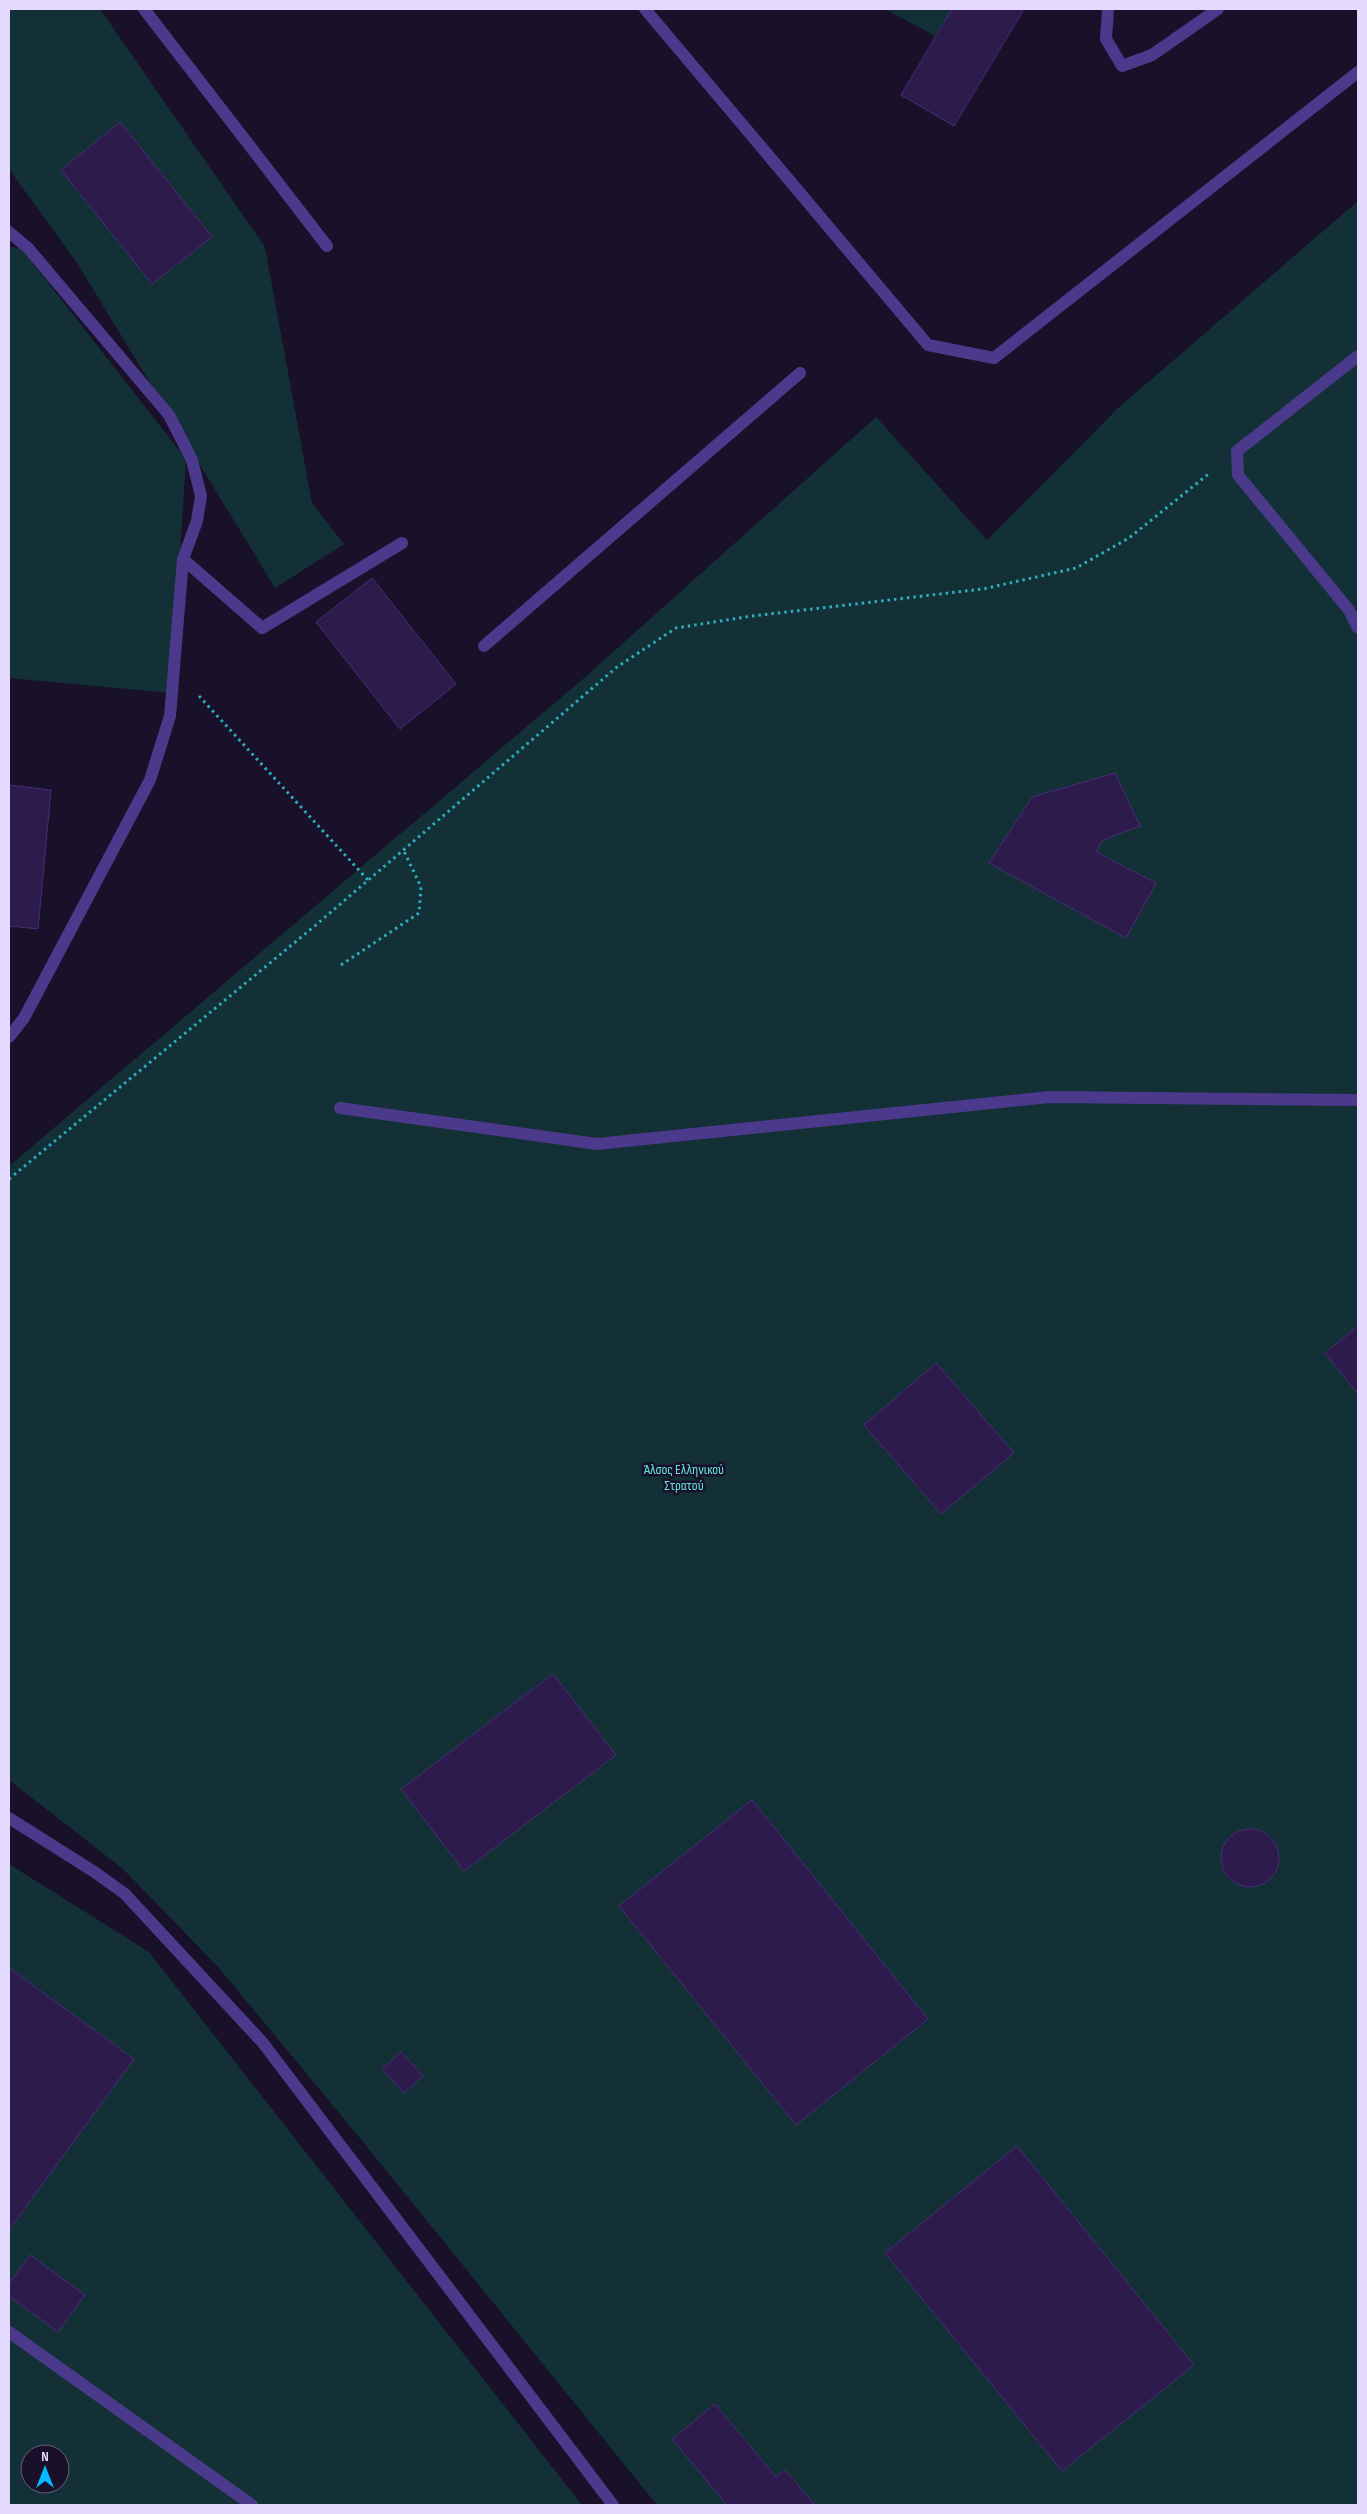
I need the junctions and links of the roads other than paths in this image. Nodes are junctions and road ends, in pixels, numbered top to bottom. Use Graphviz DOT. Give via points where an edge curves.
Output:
graph roads {
  1 [pos="144,9"];
  2 [pos="645,9"];
  3 [pos="1108,9"];
  4 [pos="1218,9"];
  5 [pos="1358,72"];
  6 [pos="9,232"];
  7 [pos="327,246"];
  8 [pos="1358,356"];
  9 [pos="800,373"];
  10 [pos="402,542"];
  11 [pos="183,559"];
  12 [pos="1358,628"];
  13 [pos="484,646"];
  14 [pos="9,1037"];
  15 [pos="1358,1100"];
  16 [pos="340,1108"];
  17 [pos="9,1818"];
  18 [pos="9,2332"];
  19 [pos="252,2505"];
  20 [pos="613,2505"];
  1 -- 7 [label="street"];
  2 -- 5 [label="street" via="928,345 994,358"];
  3 -- 4 [label="street" via="1106,39 1122,66 1152,55"];
  6 -- 11 [label="street" via="28,248 169,415 192,460 201,496 197,521"];
  8 -- 12 [label="street" via="1237,451 1238,475 1349,610"];
  9 -- 13 [label="street"];
  10 -- 11 [label="street" via="262,628"];
  11 -- 14 [label="street" via="170,716 150,780 24,1018"];
  15 -- 16 [label="street" via="1049,1097 597,1144"];
  17 -- 20 [label="street" via="125,1894 263,2042"];
  18 -- 19 [label="street"];
}
